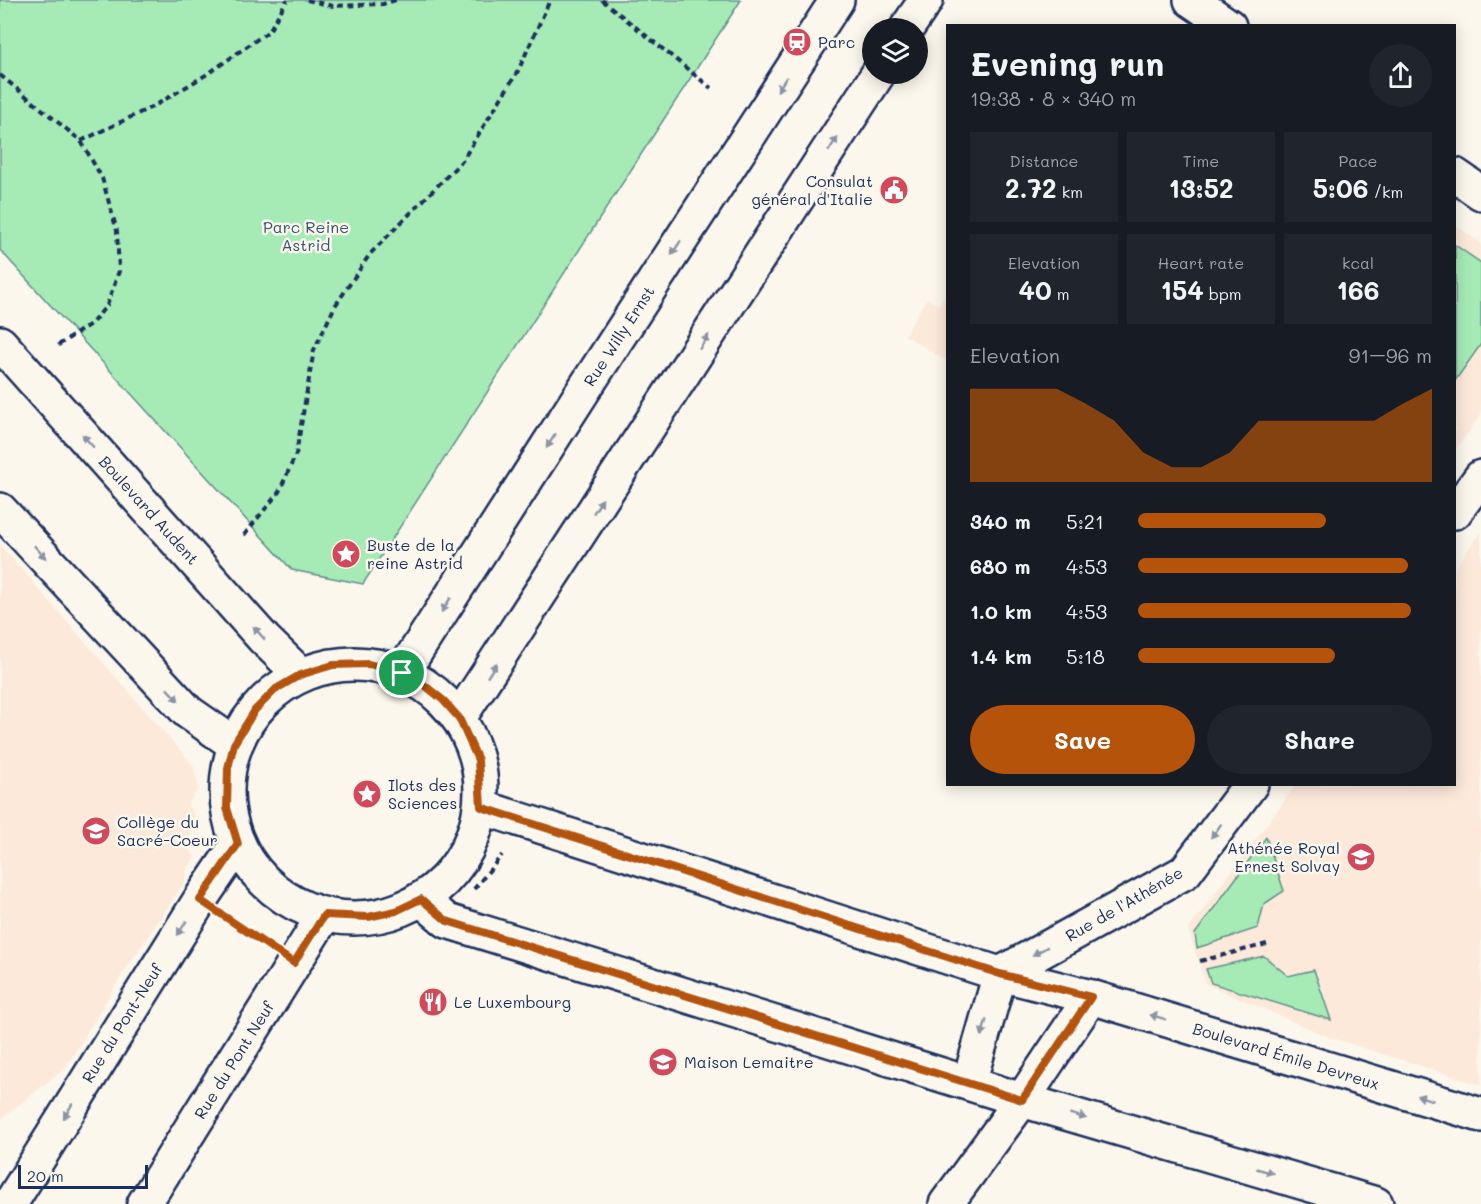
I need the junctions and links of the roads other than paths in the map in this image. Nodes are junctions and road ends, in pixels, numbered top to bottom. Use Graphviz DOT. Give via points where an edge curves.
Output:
graph roads {
  1 [pos="837,0"];
  2 [pos="926,0"];
  3 [pos="1191,0"];
  4 [pos="914,18"];
  5 [pos="1226,24"];
  6 [pos="871,84"];
  7 [pos="1456,176"];
  8 [pos="1481,193"];
  9 [pos="0,343"];
  10 [pos="1481,477"];
  11 [pos="0,510"];
  12 [pos="1456,511"];
  13 [pos="402,673"];
  14 [pos="300,675"];
  15 [pos="459,718"];
  16 [pos="234,744"];
  17 [pos="1250,786"];
  18 [pos="481,807"];
  19 [pos="238,844"];
  20 [pos="421,899"];
  21 [pos="324,915"];
  22 [pos="1000,974"];
  23 [pos="1091,997"];
  24 [pos="969,1083"];
  25 [pos="1022,1100"];
  26 [pos="1481,1115"];
  27 [pos="9,1204"];
  28 [pos="144,1204"];
  29 [pos="946,1204"];
  30 [pos="1376,1204"];
  1 -- 13 [label="street, Rue Willy Ernst, one-way"];
  2 -- 4 [label="street"];
  3 -- 5 [label="street"];
  15 -- 6 [label="street, one-way"];
  7 -- 8 [label="street"];
  14 -- 9 [label="street, Boulevard Audent, one-way"];
  10 -- 12 [label="street"];
  11 -- 16 [label="street, one-way" via="188,712"];
  13 -- 14 [label="street" via="369,664 333,665"];
  13 -- 15 [label="street" via="437,694"];
  14 -- 16 [label="street" via="276,689 255,710"];
  15 -- 18 [label="street" via="478,760"];
  16 -- 19 [label="street" via="228,768 227,808"];
  17 -- 22 [label="street, Rue de l'Athénée, one-way" via="1185,872"];
  18 -- 20 [label="street" via="471,841 449,875"];
  18 -- 22 [label="street, Boulevard Émile Devreux"];
  19 -- 21 [label="street" via="266,883 285,898"];
  19 -- 27 [label="street, Rue du Pont-Neuf, one-way"];
  20 -- 21 [label="street" via="396,911 368,917"];
  20 -- 24 [label="street" via="447,921"];
  21 -- 28 [label="street, Rue du Pont Neuf"];
  22 -- 23 [label="street, Boulevard Émile Devreux"];
  22 -- 24 [label="street, one-way"];
  23 -- 25 [label="street"];
  26 -- 23 [label="street, Boulevard Émile Devreux, one-way"];
  24 -- 25 [label="street"];
  25 -- 29 [label="street"];
  25 -- 30 [label="street, one-way"];
}
